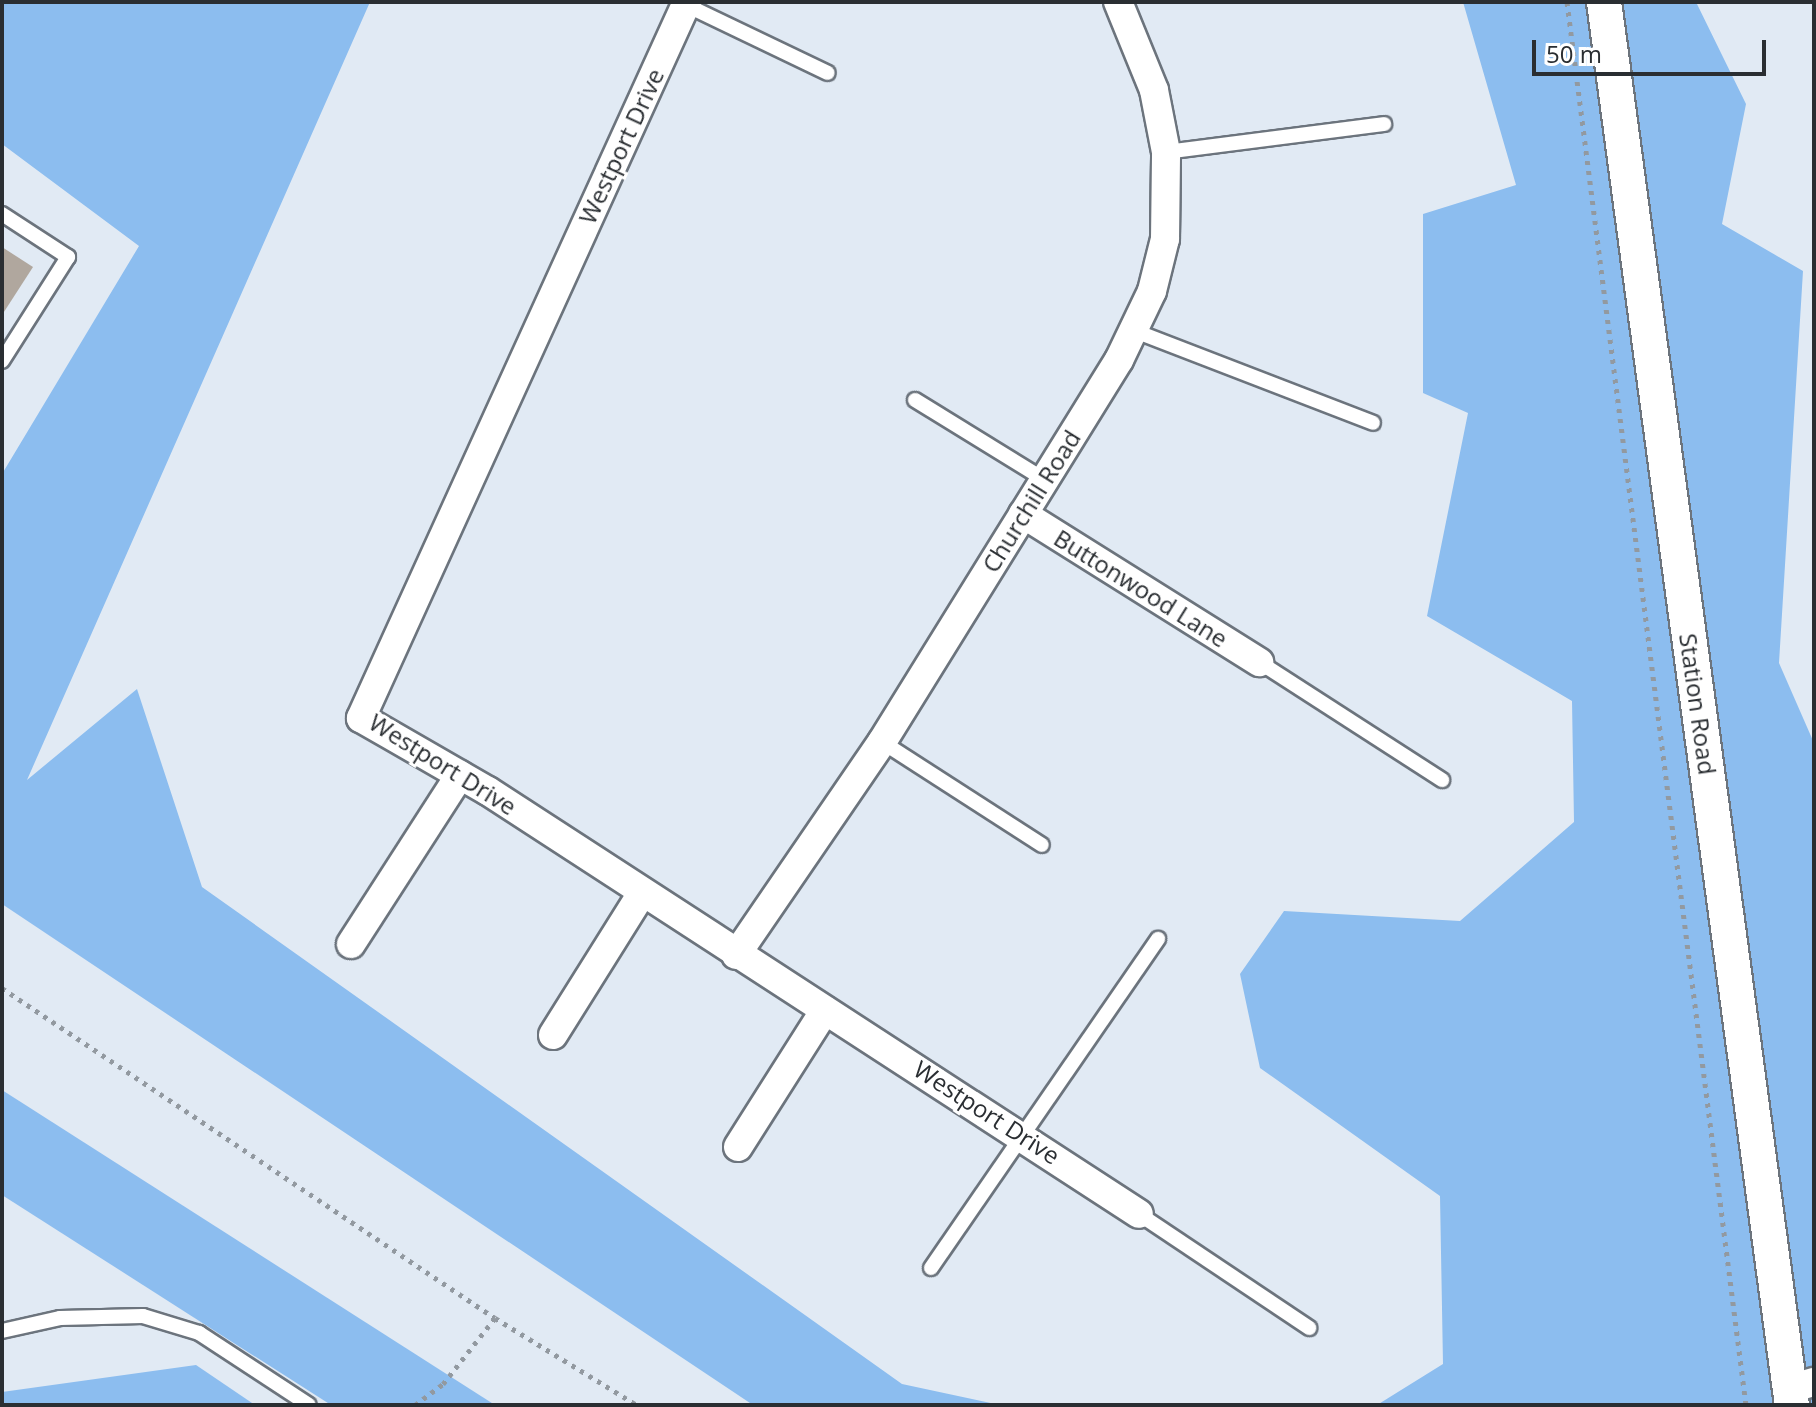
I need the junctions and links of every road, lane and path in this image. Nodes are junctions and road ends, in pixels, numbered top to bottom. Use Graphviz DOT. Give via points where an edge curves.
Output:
graph roads {
  1 [pos="1118,2"];
  2 [pos="1567,2"];
  3 [pos="1604,2"];
  4 [pos="687,4"];
  5 [pos="828,73"];
  6 [pos="1384,124"];
  7 [pos="1166,152"];
  8 [pos="2,214"];
  9 [pos="1135,331"];
  10 [pos="2,361"];
  11 [pos="915,400"];
  12 [pos="1373,423"];
  13 [pos="1045,480"];
  14 [pos="1023,514"];
  15 [pos="1259,662"];
  16 [pos="882,742"];
  17 [pos="460,775"];
  18 [pos="1442,780"];
  19 [pos="1042,845"];
  20 [pos="642,893"];
  21 [pos="1158,939"];
  22 [pos="351,944"];
  23 [pos="736,955"];
  24 [pos="2,988"];
  25 [pos="825,1010"];
  26 [pos="553,1035"];
  27 [pos="1020,1132"];
  28 [pos="738,1147"];
  29 [pos="1139,1214"];
  30 [pos="931,1268"];
  31 [pos="495,1318"];
  32 [pos="1309,1328"];
  33 [pos="2,1331"];
  34 [pos="1798,1392"];
  35 [pos="309,1405"];
  36 [pos="415,1405"];
  37 [pos="637,1405"];
  38 [pos="1746,1405"];
  1 -- 7 [label="street, Churchill Road" via="1154,90"];
  2 -- 38 [label="path"];
  3 -- 34 [label="street, Station Road"];
  4 -- 5 [label="lane"];
  4 -- 17 [label="street, Westport Drive" via="361,718"];
  6 -- 7 [label="lane"];
  7 -- 9 [label="street, Churchill Road" via="1165,239"];
  8 -- 10 [label="lane" via="68,257"];
  9 -- 12 [label="lane"];
  9 -- 13 [label="street, Churchill Road"];
  11 -- 13 [label="lane"];
  13 -- 14 [label="street, Churchill Road"];
  14 -- 15 [label="street, Buttonwood Lane"];
  14 -- 16 [label="street, Churchill Road"];
  15 -- 18 [label="lane"];
  16 -- 19 [label="lane"];
  16 -- 23 [label="street, Churchill Road"];
  17 -- 20 [label="street, Westport Drive"];
  17 -- 22 [label="street"];
  20 -- 23 [label="street, Westport Drive"];
  20 -- 26 [label="street"];
  21 -- 27 [label="lane"];
  23 -- 25 [label="street, Westport Drive"];
  24 -- 31 [label="path"];
  25 -- 27 [label="street, Westport Drive"];
  25 -- 28 [label="street"];
  27 -- 29 [label="street, Westport Drive"];
  27 -- 30 [label="lane"];
  29 -- 32 [label="lane"];
  31 -- 36 [label="path" via="443,1384"];
  31 -- 37 [label="path"];
  33 -- 35 [label="lane" via="60,1318 143,1316 199,1333"];
}
